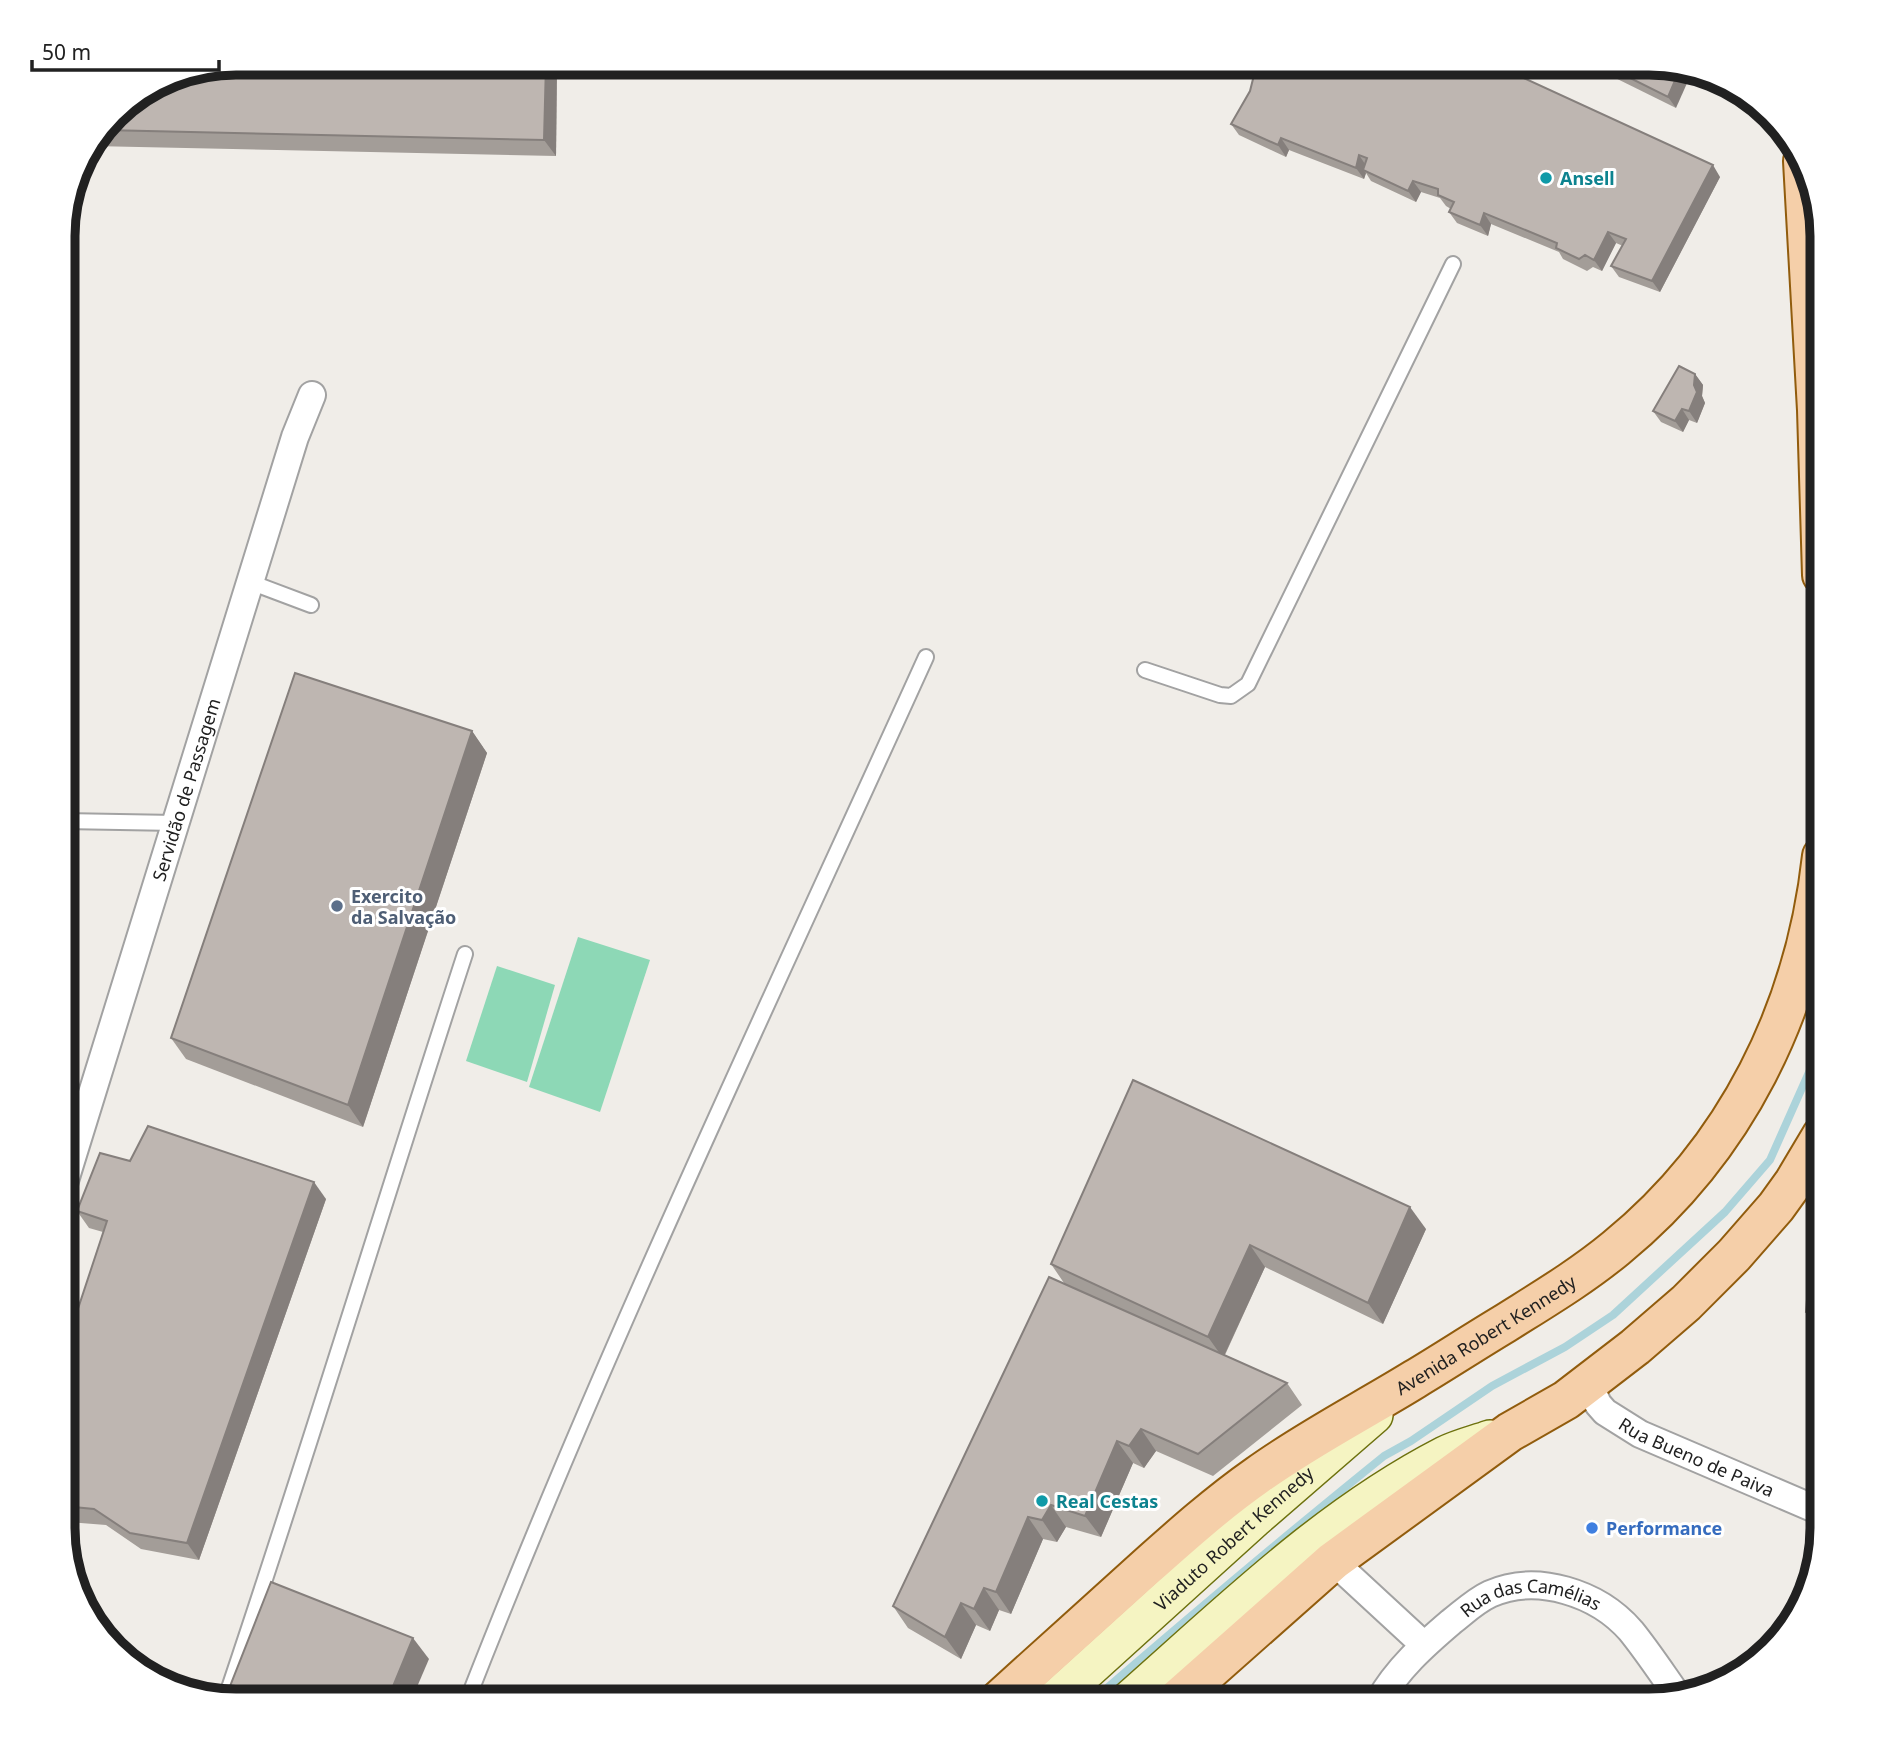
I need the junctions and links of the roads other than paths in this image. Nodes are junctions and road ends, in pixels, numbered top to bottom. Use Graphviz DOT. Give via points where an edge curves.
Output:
graph roads {
  1 [pos="1805,199"];
  2 [pos="1452,264"];
  3 [pos="1809,268"];
  4 [pos="312,395"];
  5 [pos="250,582"];
  6 [pos="311,605"];
  7 [pos="926,657"];
  8 [pos="1145,670"];
  9 [pos="76,821"];
  10 [pos="176,823"];
  11 [pos="1810,926"];
  12 [pos="465,954"];
  13 [pos="76,1145"];
  14 [pos="1810,1155"];
  15 [pos="1415,1379"];
  16 [pos="1588,1383"];
  17 [pos="1510,1432"];
  18 [pos="1810,1507"];
  19 [pos="1334,1561"];
  20 [pos="1424,1645"];
  21 [pos="1671,1687"];
  22 [pos="229,1688"];
  23 [pos="472,1689"];
  24 [pos="1012,1689"];
  25 [pos="1066,1689"];
  26 [pos="1142,1689"];
  27 [pos="1189,1689"];
  28 [pos="1386,1689"];
  1 -- 3 [label="main road"];
  2 -- 8 [label="lane" via="1248,684 1231,696 1220,695"];
  4 -- 5 [label="street, Servidão de Passagem"];
  5 -- 6 [label="lane"];
  5 -- 10 [label="street, Servidão de Passagem"];
  7 -- 23 [label="lane" via="660,1245 521,1563"];
  9 -- 10 [label="lane"];
  10 -- 13 [label="street, Servidão de Passagem"];
  11 -- 15 [label="main road, Avenida Robert Kennedy" via="1771,1049 1710,1152 1665,1204 1564,1286"];
  12 -- 22 [label="lane"];
  14 -- 16 [label="main road" via="1788,1191 1734,1255 1686,1303"];
  15 -- 24 [label="main road, Avenida Robert Kennedy" via="1259,1474 1194,1525"];
  15 -- 25 [label="main road, Viaduto Robert Kennedy"];
  16 -- 17 [label="main road"];
  16 -- 18 [label="street, Rua Bueno de Paiva" via="1605,1412 1640,1434"];
  17 -- 19 [label="main road"];
  17 -- 26 [label="main road" via="1448,1454 1381,1491 1316,1539"];
  19 -- 20 [label="street"];
  19 -- 27 [label="main road"];
  20 -- 21 [label="street, Rua das Camélias" via="1492,1594 1545,1585 1574,1593 1615,1615"];
  20 -- 28 [label="street, Rua das Camélias"];
}
